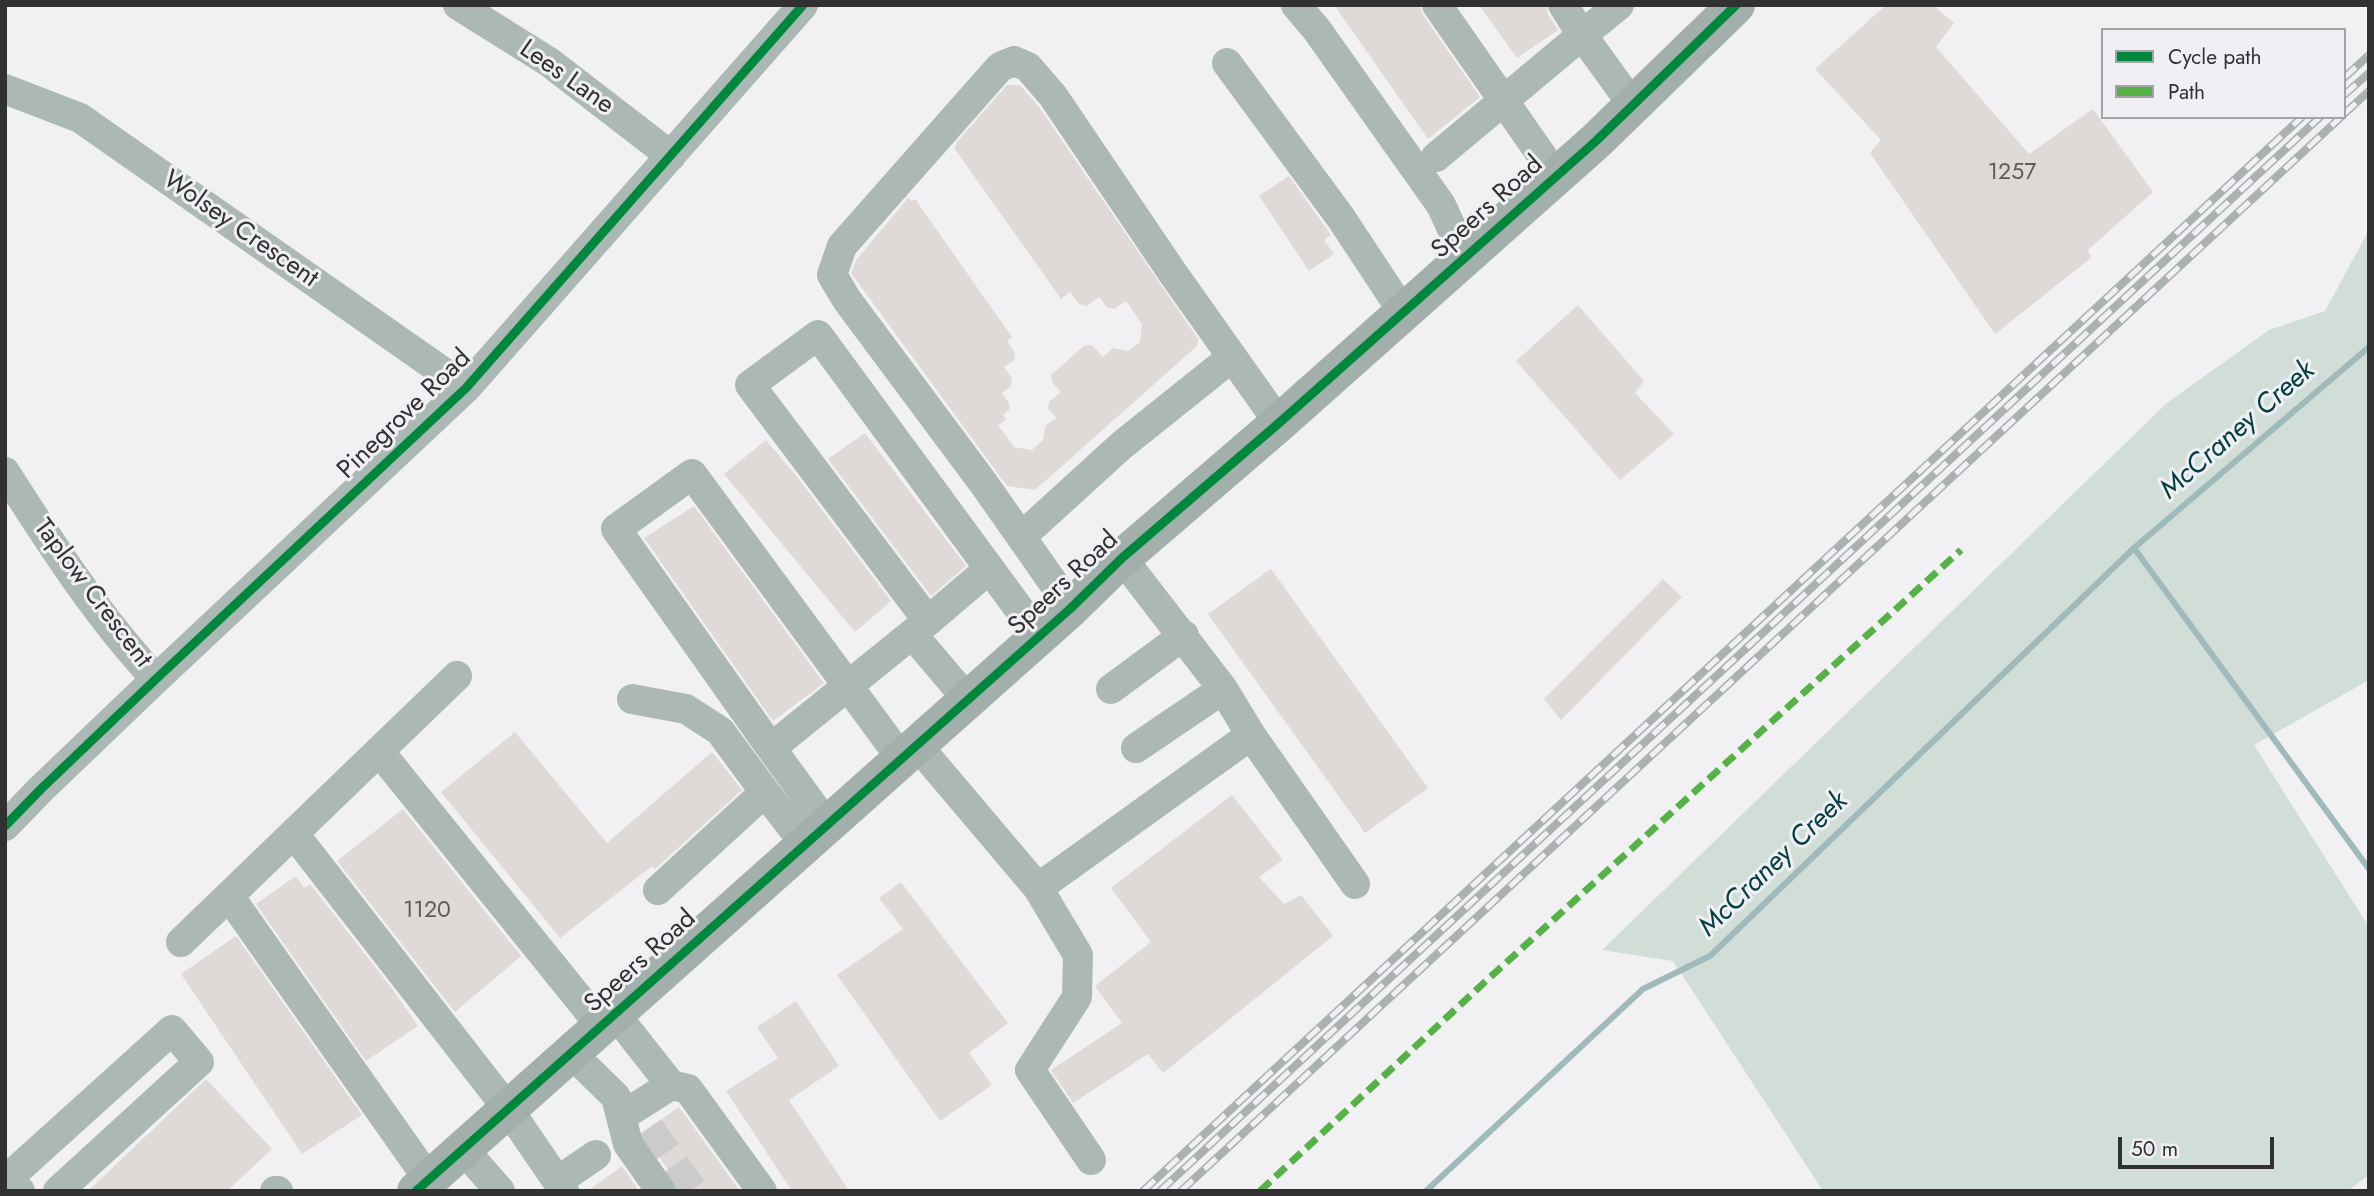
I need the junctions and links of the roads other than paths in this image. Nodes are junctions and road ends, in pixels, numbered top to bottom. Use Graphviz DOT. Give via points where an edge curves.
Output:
graph roads {
  1 [pos="458,5"];
  2 [pos="803,5"];
  3 [pos="1296,5"];
  4 [pos="1437,5"];
  5 [pos="1563,5"];
  6 [pos="1619,5"];
  7 [pos="1736,5"];
  8 [pos="1583,35"];
  9 [pos="1227,63"];
  10 [pos="5,89"];
  11 [pos="1503,101"];
  12 [pos="1632,104"];
  13 [pos="670,156"];
  14 [pos="1436,157"];
  15 [pos="1556,177"];
  16 [pos="1465,257"];
  17 [pos="1403,312"];
  18 [pos="1232,356"];
  19 [pos="466,388"];
  20 [pos="1279,423"];
  21 [pos="5,472"];
  22 [pos="1021,537"];
  23 [pos="1122,558"];
  24 [pos="989,569"];
  25 [pos="1071,608"];
  26 [pos="920,627"];
  27 [pos="1184,635"];
  28 [pos="1039,636"];
  29 [pos="457,676"];
  30 [pos="156,679"];
  31 [pos="848,686"];
  32 [pos="1111,689"];
  33 [pos="1223,689"];
  34 [pos="632,699"];
  35 [pos="968,700"];
  36 [pos="1251,735"];
  37 [pos="771,748"];
  38 [pos="1136,748"];
  39 [pos="379,751"];
  40 [pos="909,752"];
  41 [pos="765,792"];
  42 [pos="5,825"];
  43 [pos="294,834"];
  44 [pos="816,835"];
  45 [pos="1355,884"];
  46 [pos="1038,888"];
  47 [pos="658,890"];
  48 [pos="229,896"];
  49 [pos="181,942"];
  50 [pos="608,1020"];
  51 [pos="571,1053"];
  52 [pos="671,1085"];
  53 [pos="508,1109"];
  54 [pos="636,1117"];
  55 [pos="463,1149"];
  56 [pos="596,1156"];
  57 [pos="1091,1160"];
  58 [pos="422,1185"];
  59 [pos="561,1186"];
  60 [pos="20,1191"];
  61 [pos="58,1191"];
  62 [pos="499,1191"];
  63 [pos="661,1191"];
  64 [pos="762,1191"];
  1 -- 13 [label="street, Lees Lane" via="549,62"];
  2 -- 13 [label="street, Pinegrove Road"];
  3 -- 16 [label="street" via="1441,205"];
  4 -- 11 [label="street"];
  5 -- 8 [label="street"];
  6 -- 8 [label="street"];
  7 -- 12 [label="main road, Speers Road"];
  8 -- 11 [label="street"];
  8 -- 12 [label="street"];
  9 -- 17 [label="street" via="1341,218"];
  10 -- 19 [label="street, Wolsey Crescent" via="79,118"];
  11 -- 14 [label="street"];
  11 -- 15 [label="street"];
  12 -- 15 [label="main road, Speers Road"];
  13 -- 19 [label="street, Pinegrove Road"];
  15 -- 16 [label="main road, Speers Road"];
  16 -- 17 [label="main road, Speers Road"];
  17 -- 20 [label="main road, Speers Road"];
  18 -- 20 [label="street"];
  18 -- 22 [label="street" via="1122,445"];
  18 -- 22 [label="street" via="1053,96 1028,67 1014,61 1000,67 842,246 832,275"];
  19 -- 30 [label="street, Pinegrove Road"];
  20 -- 23 [label="main road, Speers Road"];
  21 -- 30 [label="street, Taplow Crescent" via="58,555"];
  22 -- 25 [label="street"];
  23 -- 25 [label="main road, Speers Road"];
  23 -- 27 [label="street"];
  24 -- 26 [label="street"];
  24 -- 26 [label="street" via="818,335 750,385"];
  24 -- 28 [label="street"];
  25 -- 28 [label="main road, Speers Road"];
  26 -- 31 [label="street"];
  26 -- 35 [label="street"];
  27 -- 32 [label="street"];
  27 -- 33 [label="street"];
  28 -- 35 [label="main road, Speers Road"];
  29 -- 39 [label="street"];
  30 -- 42 [label="street, Pinegrove Road"];
  31 -- 37 [label="street"];
  31 -- 37 [label="street" via="692,474 616,528"];
  31 -- 40 [label="street"];
  33 -- 36 [label="street"];
  33 -- 38 [label="street"];
  34 -- 41 [label="street" via="686,709 720,731"];
  35 -- 40 [label="main road, Speers Road"];
  36 -- 45 [label="street"];
  36 -- 46 [label="street"];
  37 -- 44 [label="street"];
  39 -- 43 [label="street"];
  39 -- 50 [label="street"];
  40 -- 44 [label="main road, Speers Road"];
  40 -- 46 [label="street"];
  41 -- 44 [label="street"];
  41 -- 47 [label="street"];
  43 -- 48 [label="street"];
  43 -- 53 [label="street"];
  44 -- 50 [label="main road, Speers Road"];
  46 -- 57 [label="street" via="1078,955 1077,997 1030,1070"];
  48 -- 49 [label="street"];
  48 -- 58 [label="street"];
  50 -- 51 [label="main road, Speers Road"];
  50 -- 52 [label="street"];
  51 -- 53 [label="main road, Speers Road"];
  51 -- 54 [label="street"];
  52 -- 54 [label="street"];
  52 -- 64 [label="street" via="688,1089"];
  53 -- 55 [label="main road, Speers Road"];
  53 -- 59 [label="street"];
  54 -- 63 [label="street" via="628,1144"];
  55 -- 58 [label="main road, Speers Road"];
  55 -- 62 [label="street"];
  56 -- 59 [label="street"];
  60 -- 61 [label="street" via="8,1178 172,1030 199,1062"];
}
